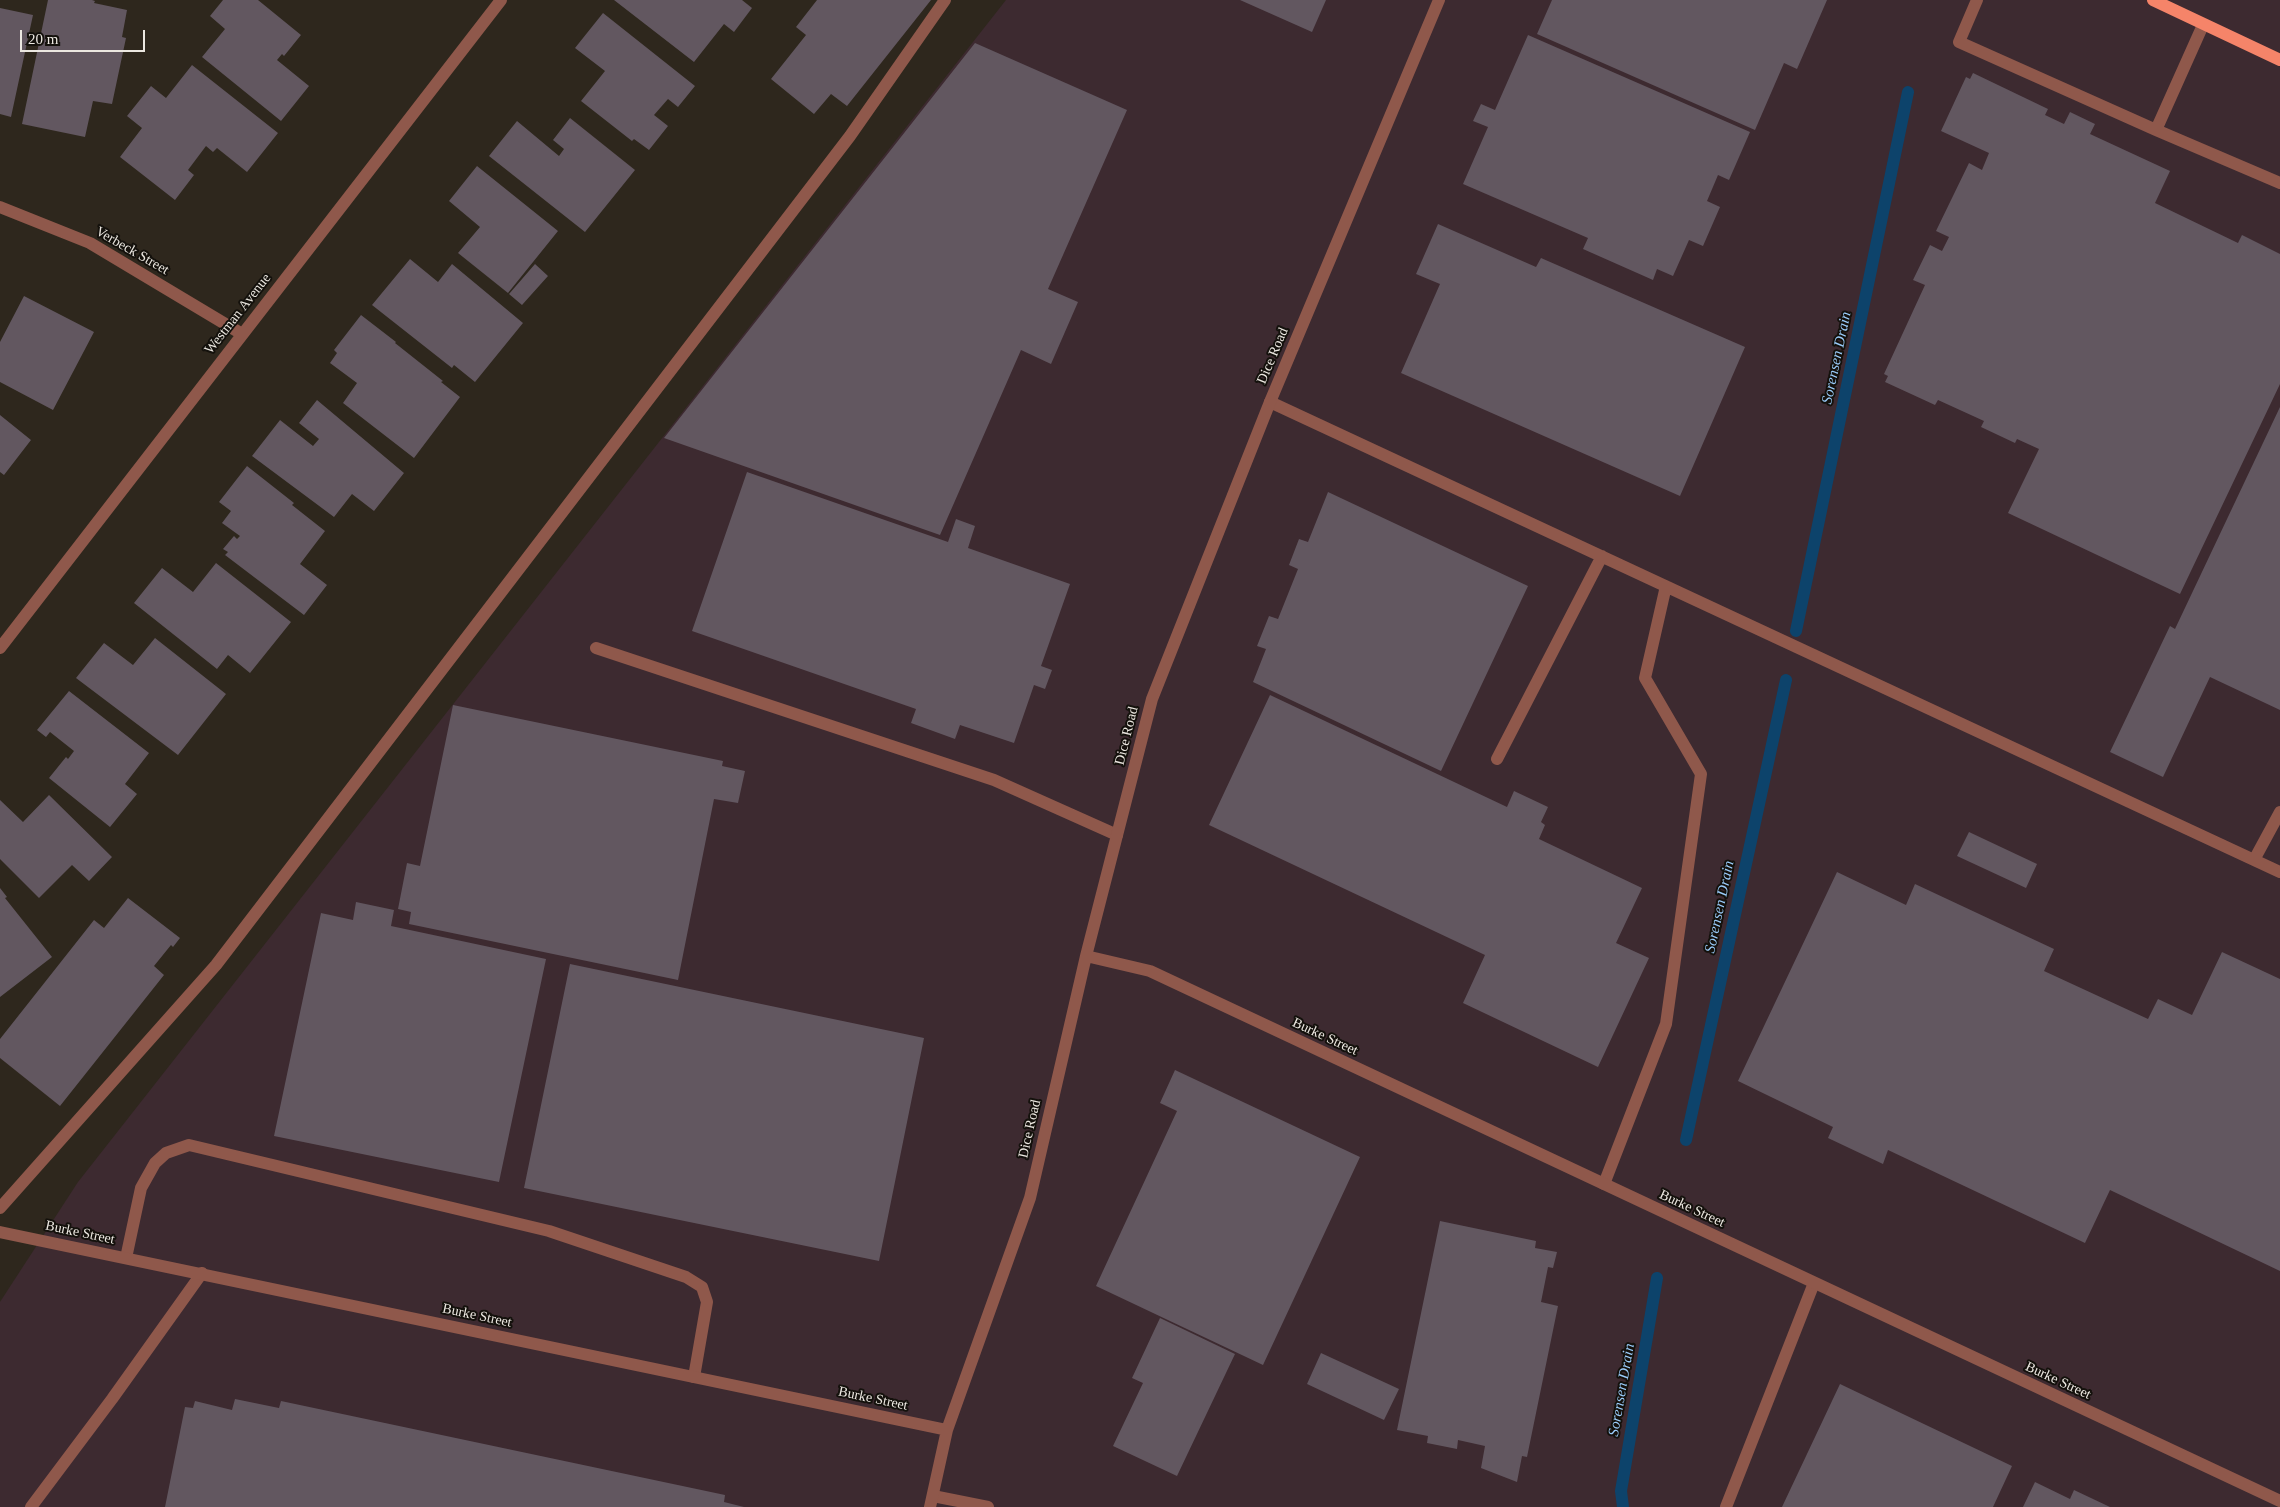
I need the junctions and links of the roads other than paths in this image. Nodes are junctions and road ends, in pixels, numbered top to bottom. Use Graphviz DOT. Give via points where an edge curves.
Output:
graph roads {
  1 [pos="501,0"];
  2 [pos="945,0"];
  3 [pos="1439,0"];
  4 [pos="1977,0"];
  5 [pos="2153,0"];
  6 [pos="2203,25"];
  7 [pos="2280,60"];
  8 [pos="2156,130"];
  9 [pos="2280,183"];
  10 [pos="0,207"];
  11 [pos="242,334"];
  12 [pos="1270,402"];
  13 [pos="1602,556"];
  14 [pos="1666,586"];
  15 [pos="0,648"];
  16 [pos="596,648"];
  17 [pos="1497,759"];
  18 [pos="2280,812"];
  19 [pos="1117,835"];
  20 [pos="2254,860"];
  21 [pos="2280,872"];
  22 [pos="1086,956"];
  23 [pos="1604,1184"];
  24 [pos="0,1208"];
  25 [pos="0,1232"];
  26 [pos="126,1258"];
  27 [pos="202,1273"];
  28 [pos="1814,1283"];
  29 [pos="694,1377"];
  30 [pos="947,1430"];
  31 [pos="931,1501"];
  32 [pos="2280,1501"];
  33 [pos="31,1507"];
  34 [pos="988,1507"];
  35 [pos="1726,1507"];
  1 -- 11 [label="street, Westman Avenue"];
  2 -- 24 [label="street" via="850,136 216,965"];
  3 -- 12 [label="street, Dice Road"];
  4 -- 8 [label="street" via="1959,42"];
  5 -- 6 [label="main road"];
  6 -- 7 [label="main road"];
  6 -- 8 [label="street"];
  8 -- 9 [label="street"];
  10 -- 11 [label="street, Verbeck Street" via="90,243"];
  11 -- 15 [label="street, Westman Avenue"];
  12 -- 13 [label="street"];
  12 -- 19 [label="street, Dice Road" via="1152,698"];
  13 -- 14 [label="street"];
  13 -- 17 [label="street"];
  14 -- 20 [label="street"];
  14 -- 23 [label="street" via="1645,678 1701,774 1666,1024"];
  16 -- 19 [label="street" via="994,780"];
  18 -- 20 [label="street"];
  19 -- 22 [label="street, Dice Road"];
  20 -- 21 [label="street"];
  22 -- 23 [label="street, Burke Street" via="1150,971"];
  22 -- 30 [label="street, Dice Road" via="1030,1198"];
  23 -- 28 [label="street, Burke Street"];
  25 -- 26 [label="street, Burke Street"];
  26 -- 27 [label="street, Burke Street"];
  26 -- 29 [label="street" via="141,1188 155,1164 166,1153 189,1145 550,1230 686,1277 702,1287 707,1302"];
  27 -- 29 [label="street, Burke Street"];
  27 -- 33 [label="street"];
  28 -- 32 [label="street, Burke Street"];
  28 -- 35 [label="street"];
  29 -- 30 [label="street, Burke Street"];
  30 -- 31 [label="street, Dice Road"];
  31 -- 34 [label="street"];
}
